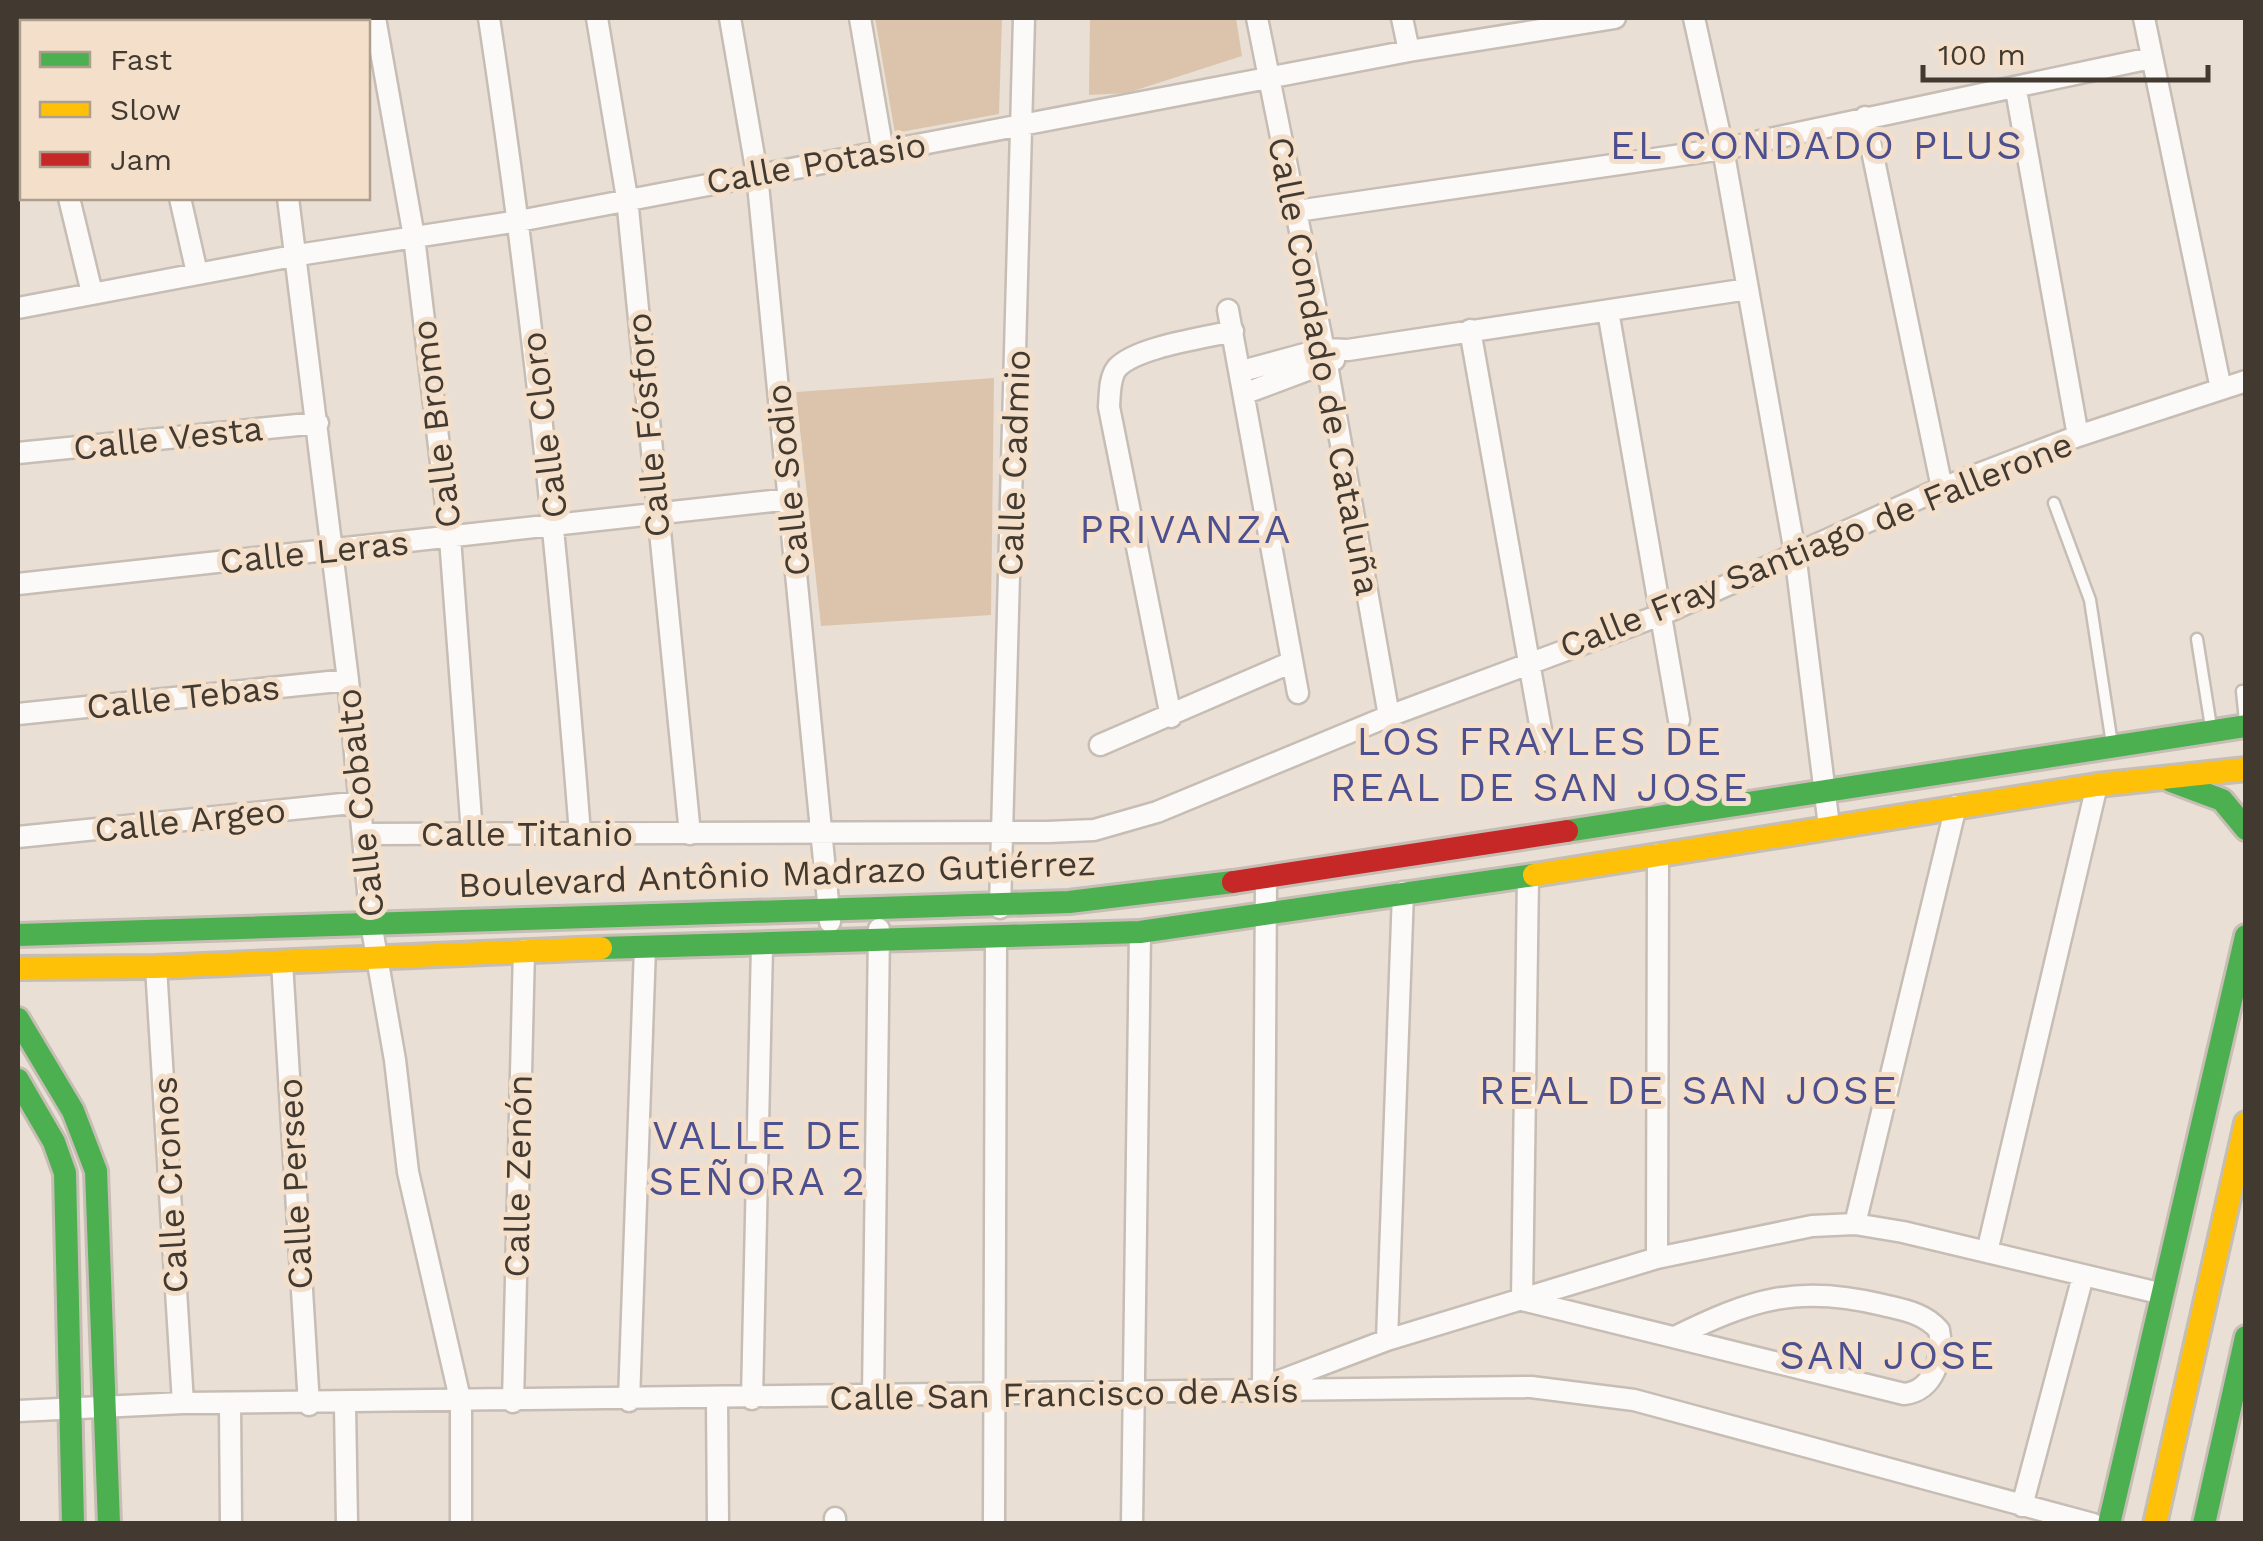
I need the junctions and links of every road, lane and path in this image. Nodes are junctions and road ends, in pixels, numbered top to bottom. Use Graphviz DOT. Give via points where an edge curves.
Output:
graph roads {
  1 [pos="375,18"];
  2 [pos="488,18"];
  3 [pos="598,18"];
  4 [pos="730,18"];
  5 [pos="860,18"];
  6 [pos="1024,18"];
  7 [pos="1256,18"];
  8 [pos="1402,18"];
  9 [pos="1615,18"];
  10 [pos="1694,18"];
  11 [pos="2144,18"];
  12 [pos="1545,24"];
  13 [pos="1409,50"];
  14 [pos="2151,58"];
  15 [pos="1268,77"];
  16 [pos="2016,90"];
  17 [pos="1865,117"];
  18 [pos="1023,125"];
  19 [pos="1723,149"];
  20 [pos="883,152"];
  21 [pos="756,174"];
  22 [pos="627,198"];
  23 [pos="69,200"];
  24 [pos="180,200"];
  25 [pos="288,200"];
  26 [pos="1297,211"];
  27 [pos="520,220"];
  28 [pos="414,236"];
  29 [pos="298,255"];
  30 [pos="197,274"];
  31 [pos="1748,289"];
  32 [pos="92,294"];
  33 [pos="18,308"];
  34 [pos="1228,310"];
  35 [pos="1608,311"];
  36 [pos="1470,330"];
  37 [pos="1233,331"];
  38 [pos="1325,357"];
  39 [pos="1242,371"];
  40 [pos="2246,381"];
  41 [pos="2221,390"];
  42 [pos="1246,394"];
  43 [pos="318,423"];
  44 [pos="2078,436"];
  45 [pos="18,452"];
  46 [pos="1942,488"];
  47 [pos="790,499"];
  48 [pos="2054,503"];
  49 [pos="656,515"];
  50 [pos="556,526"];
  51 [pos="450,538"];
  52 [pos="332,550"];
  53 [pos="1795,554"];
  54 [pos="18,584"];
  55 [pos="1664,614"];
  56 [pos="2197,639"];
  57 [pos="1292,662"];
  58 [pos="1528,663"];
  59 [pos="348,680"];
  60 [pos="2246,691"];
  61 [pos="1298,693"];
  62 [pos="18,714"];
  63 [pos="1388,716"];
  64 [pos="1170,717"];
  65 [pos="1679,720"];
  66 [pos="2246,726"];
  67 [pos="2212,730"];
  68 [pos="1543,742"];
  69 [pos="1100,745"];
  70 [pos="2112,745"];
  71 [pos="2246,769"];
  72 [pos="2154,777"];
  73 [pos="2097,785"];
  74 [pos="1822,789"];
  75 [pos="362,802"];
  76 [pos="1956,806"];
  77 [pos="1829,826"];
  78 [pos="2246,829"];
  79 [pos="822,830"];
  80 [pos="1001,832"];
  81 [pos="472,833"];
  82 [pos="364,834"];
  83 [pos="580,834"];
  84 [pos="690,834"];
  85 [pos="18,837"];
  86 [pos="1658,854"];
  87 [pos="1528,876"];
  88 [pos="1266,878"];
  89 [pos="1403,892"];
  90 [pos="880,908"];
  91 [pos="1000,908"];
  92 [pos="830,910"];
  93 [pos="1268,913"];
  94 [pos="371,923"];
  95 [pos="1140,932"];
  96 [pos="18,935"];
  97 [pos="2246,936"];
  98 [pos="996,938"];
  99 [pos="878,941"];
  100 [pos="830,944"];
  101 [pos="762,946"];
  102 [pos="646,948"];
  103 [pos="524,950"];
  104 [pos="378,956"];
  105 [pos="282,962"];
  106 [pos="156,967"];
  107 [pos="18,968"];
  108 [pos="18,1019"];
  109 [pos="18,1080"];
  110 [pos="2246,1124"];
  111 [pos="1855,1224"];
  112 [pos="1987,1252"];
  113 [pos="1657,1258"];
  114 [pos="2083,1276"];
  115 [pos="2163,1294"];
  116 [pos="1522,1300"];
  117 [pos="1675,1337"];
  118 [pos="2246,1337"];
  119 [pos="1387,1340"];
  120 [pos="1263,1388"];
  121 [pos="1134,1390"];
  122 [pos="992,1394"];
  123 [pos="873,1397"];
  124 [pos="718,1399"];
  125 [pos="752,1399"];
  126 [pos="629,1400"];
  127 [pos="513,1402"];
  128 [pos="461,1403"];
  129 [pos="183,1404"];
  130 [pos="230,1405"];
  131 [pos="309,1405"];
  132 [pos="345,1405"];
  133 [pos="105,1407"];
  134 [pos="70,1408"];
  135 [pos="18,1411"];
  136 [pos="2022,1506"];
  137 [pos="74,1524"];
  138 [pos="109,1524"];
  139 [pos="231,1524"];
  140 [pos="347,1524"];
  141 [pos="462,1524"];
  142 [pos="718,1524"];
  143 [pos="994,1524"];
  144 [pos="1132,1524"];
  145 [pos="2093,1524"];
  146 [pos="2109,1524"];
  147 [pos="2155,1524"];
  148 [pos="2204,1524"];
  1 -- 28 [label="street, Calle Bromo"];
  2 -- 27 [label="street, Calle Cloro"];
  3 -- 22 [label="street, Calle Fósforo"];
  4 -- 21 [label="street, Calle Sodio"];
  5 -- 20 [label="street"];
  6 -- 18 [label="street, Calle Cadmio"];
  7 -- 15 [label="street, Calle Condado de Cataluña"];
  8 -- 13 [label="street"];
  9 -- 12 [label="street, Calle Potasio"];
  10 -- 19 [label="street"];
  11 -- 14 [label="street"];
  12 -- 13 [label="street, Calle Potasio"];
  13 -- 15 [label="street, Calle Potasio"];
  14 -- 16 [label="street"];
  14 -- 41 [label="street"];
  15 -- 18 [label="street, Calle Potasio"];
  15 -- 26 [label="street, Calle Condado de Cataluña"];
  16 -- 17 [label="street"];
  16 -- 44 [label="street"];
  17 -- 19 [label="street"];
  17 -- 46 [label="street"];
  18 -- 20 [label="street, Calle Potasio"];
  18 -- 80 [label="street, Calle Cadmio"];
  19 -- 26 [label="street"];
  19 -- 31 [label="street"];
  20 -- 21 [label="street, Calle Potasio"];
  21 -- 22 [label="street, Calle Potasio"];
  21 -- 47 [label="street, Calle Sodio"];
  22 -- 27 [label="street, Calle Potasio"];
  22 -- 49 [label="street, Calle Fósforo"];
  23 -- 32 [label="street"];
  24 -- 30 [label="street"];
  25 -- 29 [label="street, Calle Cobalto"];
  26 -- 38 [label="street, Calle Condado de Cataluña"];
  27 -- 28 [label="street, Calle Potasio"];
  27 -- 50 [label="street, Calle Cloro"];
  28 -- 29 [label="street, Calle Potasio"];
  28 -- 51 [label="street, Calle Bromo"];
  29 -- 30 [label="street, Calle Potasio"];
  29 -- 43 [label="street, Calle Cobalto"];
  30 -- 32 [label="street, Calle Potasio"];
  31 -- 35 [label="street"];
  31 -- 53 [label="street"];
  32 -- 33 [label="street, Calle Potasio"];
  34 -- 37 [label="street"];
  35 -- 36 [label="street"];
  35 -- 55 [label="street"];
  36 -- 38 [label="street"];
  36 -- 58 [label="street"];
  37 -- 39 [label="street"];
  37 -- 64 [label="street" via="1130,359 1112,380 1109,407"];
  38 -- 39 [label="street"];
  38 -- 42 [label="street"];
  38 -- 63 [label="street, Calle Condado de Cataluña"];
  39 -- 42 [label="street"];
  40 -- 41 [label="street, Calle Fray Santiago de Fallerone"];
  41 -- 44 [label="street, Calle Fray Santiago de Fallerone"];
  42 -- 57 [label="street"];
  43 -- 45 [label="street, Calle Vesta"];
  43 -- 52 [label="street, Calle Cobalto"];
  44 -- 46 [label="street, Calle Fray Santiago de Fallerone"];
  46 -- 53 [label="street, Calle Fray Santiago de Fallerone"];
  47 -- 49 [label="street, Calle Leras"];
  47 -- 79 [label="street, Calle Sodio"];
  48 -- 70 [label="lane" via="2090,600"];
  49 -- 50 [label="street, Calle Leras"];
  49 -- 84 [label="street, Calle Fósforo"];
  50 -- 51 [label="street, Calle Leras"];
  50 -- 83 [label="street, Calle Cloro"];
  51 -- 52 [label="street, Calle Leras"];
  51 -- 81 [label="street, Calle Bromo"];
  52 -- 54 [label="street, Calle Leras"];
  52 -- 59 [label="street, Calle Cobalto"];
  53 -- 55 [label="street, Calle Fray Santiago de Fallerone"];
  53 -- 74 [label="street"];
  55 -- 58 [label="street, Calle Fray Santiago de Fallerone"];
  55 -- 65 [label="street"];
  56 -- 67 [label="lane"];
  57 -- 61 [label="street"];
  57 -- 64 [label="street"];
  58 -- 63 [label="street, Calle Fray Santiago de Fallerone"];
  58 -- 68 [label="street"];
  59 -- 62 [label="street, Calle Tebas"];
  59 -- 75 [label="street, Calle Cobalto"];
  60 -- 66 [label="lane"];
  63 -- 80 [label="street, Calle Titanio" via="1122,824"];
  64 -- 69 [label="street"];
  66 -- 67 [label="street, Boulevard Antônio Madrazo Gutiérrez"];
  67 -- 70 [label="street, Boulevard Antônio Madrazo Gutiérrez"];
  70 -- 74 [label="street, Boulevard Antônio Madrazo Gutiérrez"];
  71 -- 72 [label="street, Boulevard Antônio Madrazo Gutiérrez"];
  72 -- 73 [label="street, Boulevard Antônio Madrazo Gutiérrez"];
  72 -- 78 [label="street" via="2205,790"];
  73 -- 76 [label="street, Boulevard Antônio Madrazo Gutiérrez"];
  73 -- 112 [label="street"];
  74 -- 77 [label="street"];
  74 -- 88 [label="street, Boulevard Antônio Madrazo Gutiérrez"];
  75 -- 82 [label="street, Calle Cobalto"];
  75 -- 85 [label="street, Calle Argeo"];
  76 -- 77 [label="street, Boulevard Antônio Madrazo Gutiérrez"];
  76 -- 111 [label="street"];
  77 -- 86 [label="street, Boulevard Antônio Madrazo Gutiérrez"];
  79 -- 80 [label="street, Calle Titanio"];
  79 -- 84 [label="street, Calle Titanio"];
  79 -- 92 [label="street, Calle Sodio"];
  80 -- 91 [label="street, Calle Cadmio"];
  81 -- 82 [label="street, Calle Titanio"];
  81 -- 83 [label="street, Calle Titanio"];
  82 -- 94 [label="street, Calle Cobalto"];
  83 -- 84 [label="street, Calle Titanio"];
  86 -- 87 [label="street, Boulevard Antônio Madrazo Gutiérrez"];
  86 -- 113 [label="street"];
  87 -- 89 [label="street, Boulevard Antônio Madrazo Gutiérrez"];
  87 -- 116 [label="street"];
  88 -- 91 [label="street, Boulevard Antônio Madrazo Gutiérrez"];
  88 -- 93 [label="street"];
  89 -- 93 [label="street, Boulevard Antônio Madrazo Gutiérrez"];
  89 -- 119 [label="street"];
  90 -- 91 [label="street, Boulevard Antônio Madrazo Gutiérrez"];
  90 -- 92 [label="street, Boulevard Antônio Madrazo Gutiérrez"];
  90 -- 99 [label="street"];
  92 -- 94 [label="street, Boulevard Antônio Madrazo Gutiérrez"];
  92 -- 100 [label="street, Calle Sodio"];
  93 -- 95 [label="street, Boulevard Antônio Madrazo Gutiérrez"];
  93 -- 120 [label="street"];
  94 -- 96 [label="street, Boulevard Antônio Madrazo Gutiérrez"];
  94 -- 104 [label="street, Calle Cobalto"];
  95 -- 98 [label="street, Boulevard Antônio Madrazo Gutiérrez"];
  95 -- 121 [label="street"];
  97 -- 115 [label="street"];
  98 -- 99 [label="street, Boulevard Antônio Madrazo Gutiérrez"];
  98 -- 122 [label="street"];
  99 -- 100 [label="street, Boulevard Antônio Madrazo Gutiérrez"];
  99 -- 123 [label="street"];
  100 -- 101 [label="street, Boulevard Antônio Madrazo Gutiérrez"];
  101 -- 102 [label="street, Boulevard Antônio Madrazo Gutiérrez"];
  101 -- 125 [label="street"];
  102 -- 103 [label="street, Boulevard Antônio Madrazo Gutiérrez"];
  102 -- 126 [label="street"];
  103 -- 104 [label="street, Boulevard Antônio Madrazo Gutiérrez"];
  103 -- 127 [label="street, Calle Zenón"];
  104 -- 105 [label="street, Boulevard Antônio Madrazo Gutiérrez"];
  104 -- 128 [label="street, Calle Cobalto" via="408,1172"];
  105 -- 106 [label="street, Boulevard Antônio Madrazo Gutiérrez"];
  105 -- 131 [label="street, Calle Perseo"];
  106 -- 107 [label="street, Boulevard Antônio Madrazo Gutiérrez"];
  106 -- 129 [label="street, Calle Cronos"];
  108 -- 133 [label="street" via="69,1102 96,1170"];
  109 -- 134 [label="street" via="65,1173"];
  110 -- 147 [label="street"];
  111 -- 112 [label="street"];
  111 -- 113 [label="street" via="1776,1231"];
  112 -- 114 [label="street"];
  113 -- 116 [label="street"];
  114 -- 115 [label="street"];
  114 -- 136 [label="street"];
  115 -- 146 [label="street"];
  116 -- 117 [label="street"];
  116 -- 119 [label="street"];
  117 -- 117 [label="street" via="1904,1394 1929,1382 1941,1342 1939,1330 1916,1314 1822,1293 1738,1306"];
  118 -- 148 [label="street"];
  119 -- 120 [label="street"];
  120 -- 121 [label="street, Calle San Francisco de Asís"];
  120 -- 136 [label="street, Calle San Francisco de Asís" via="1585,1390"];
  121 -- 122 [label="street, Calle San Francisco de Asís"];
  121 -- 144 [label="street"];
  122 -- 123 [label="street, Calle San Francisco de Asís"];
  122 -- 143 [label="street"];
  123 -- 125 [label="street, Calle San Francisco de Asís"];
  124 -- 125 [label="street, Calle San Francisco de Asís"];
  124 -- 126 [label="street, Calle San Francisco de Asís"];
  124 -- 142 [label="street"];
  126 -- 127 [label="street, Calle San Francisco de Asís"];
  127 -- 128 [label="street, Calle San Francisco de Asís"];
  128 -- 132 [label="street, Calle San Francisco de Asís"];
  128 -- 141 [label="street, Calle Cobalto"];
  129 -- 130 [label="street, Calle San Francisco de Asís"];
  129 -- 133 [label="street, Calle San Francisco de Asís"];
  130 -- 131 [label="street, Calle San Francisco de Asís"];
  130 -- 139 [label="street"];
  131 -- 132 [label="street, Calle San Francisco de Asís"];
  132 -- 140 [label="street"];
  133 -- 134 [label="street, Calle San Francisco de Asís"];
  133 -- 138 [label="street"];
  134 -- 135 [label="street, Calle San Francisco de Asís"];
  134 -- 137 [label="street"];
  136 -- 145 [label="street, Calle San Francisco de Asís"];
}
